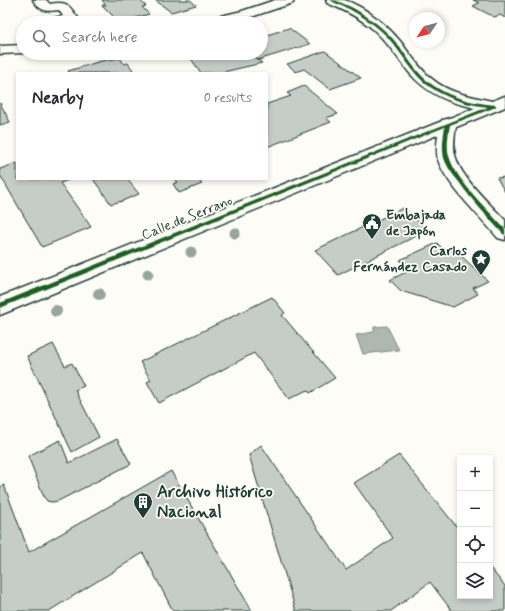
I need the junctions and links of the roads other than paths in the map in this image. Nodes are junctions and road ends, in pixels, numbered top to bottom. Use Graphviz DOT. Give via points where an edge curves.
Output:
graph roads {
  1 [pos="39,0"];
  2 [pos="288,0"];
  3 [pos="332,0"];
  4 [pos="70,16"];
  5 [pos="238,16"];
  6 [pos="16,49"];
  7 [pos="0,50"];
  8 [pos="499,104"];
  9 [pos="448,124"];
  10 [pos="505,233"];
  11 [pos="0,306"];
  1 -- 4 [label="street" via="46,8 62,6"];
  2 -- 5 [label="street"];
  3 -- 8 [label="street" via="358,12 381,28 418,74 430,84 443,92 473,103"];
  6 -- 7 [label="street"];
  8 -- 9 [label="street, Calle de Serrano"];
  9 -- 10 [label="street" via="448,160 460,180"];
  9 -- 11 [label="street, Calle de Serrano"];
}
